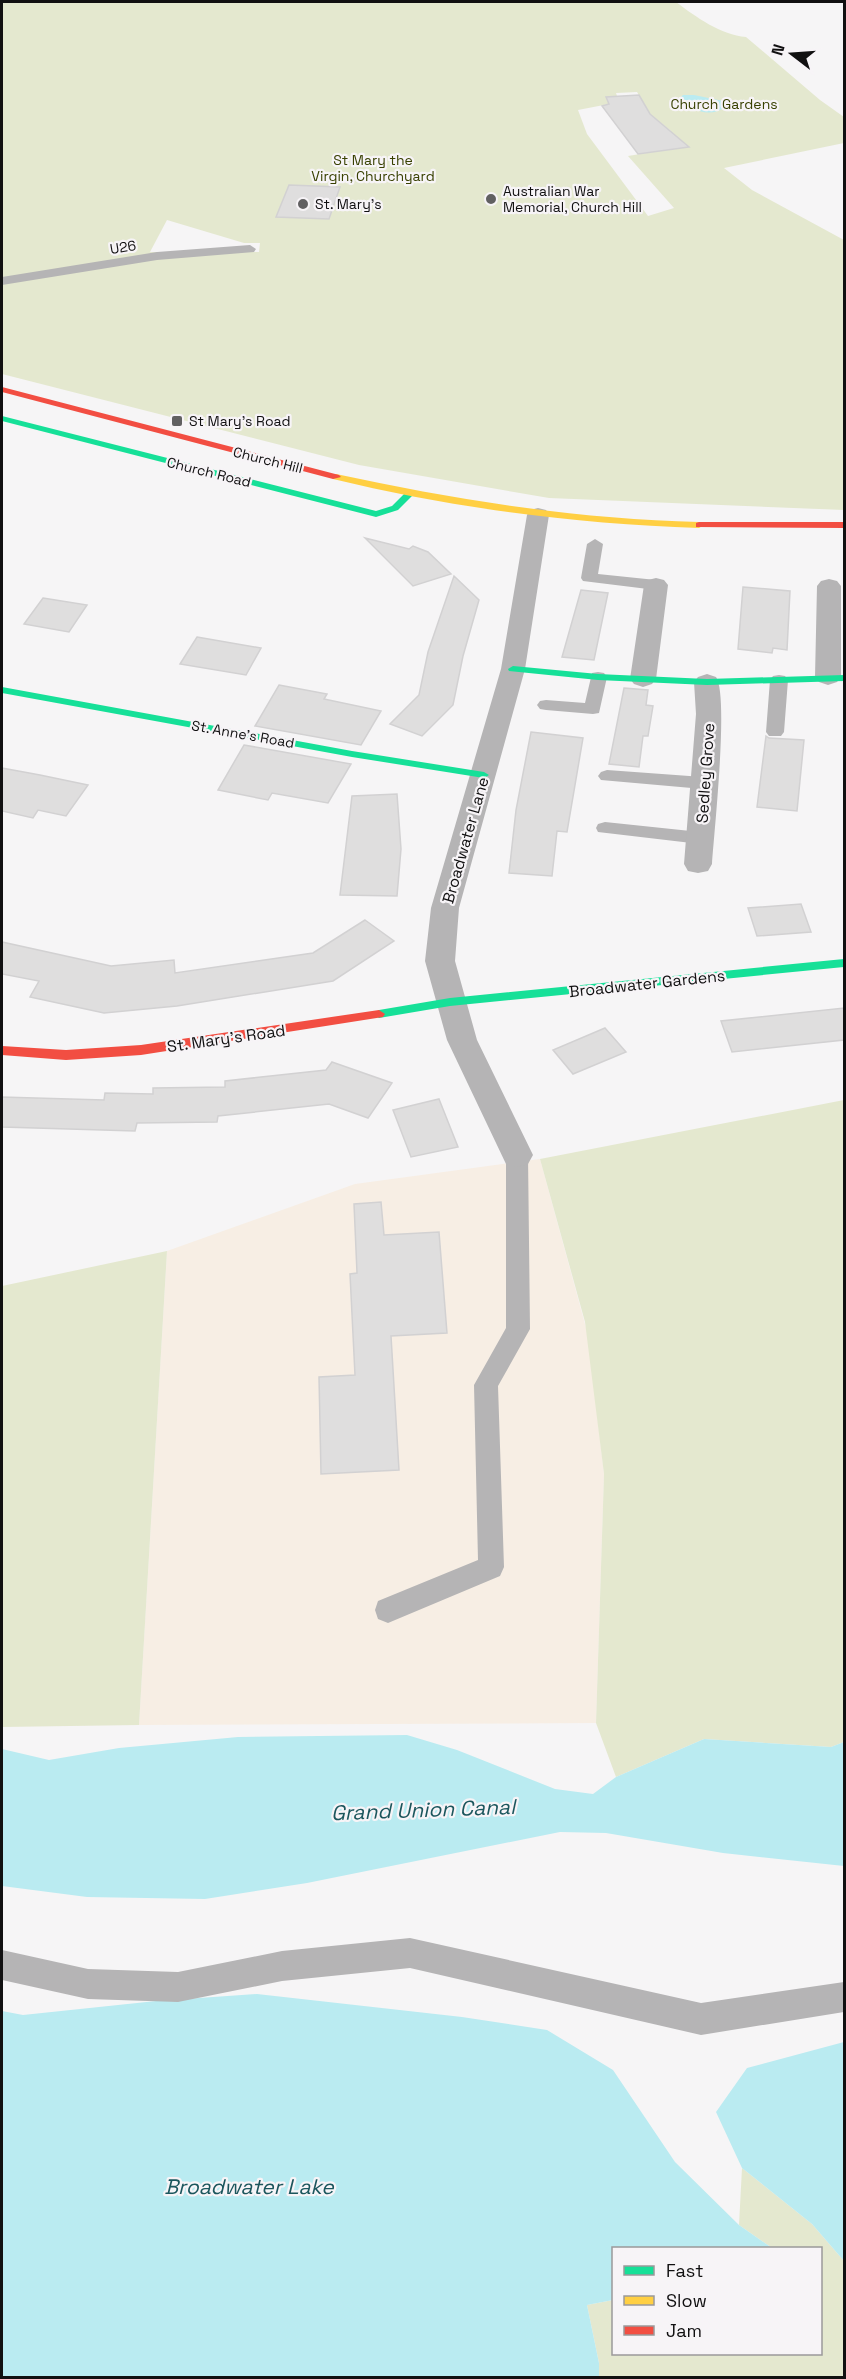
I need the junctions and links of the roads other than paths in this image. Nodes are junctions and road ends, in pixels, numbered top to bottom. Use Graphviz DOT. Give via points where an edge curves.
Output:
graph roads {
  1 [pos="250,249"];
  2 [pos="2,281"];
  3 [pos="2,390"];
  4 [pos="2,419"];
  5 [pos="410,493"];
  6 [pos="538,515"];
  7 [pos="844,525"];
  8 [pos="595,544"];
  9 [pos="656,585"];
  10 [pos="829,586"];
  11 [pos="513,669"];
  12 [pos="598,677"];
  13 [pos="836,677"];
  14 [pos="643,679"];
  15 [pos="779,680"];
  16 [pos="707,682"];
  17 [pos="2,690"];
  18 [pos="546,705"];
  19 [pos="775,732"];
  20 [pos="484,775"];
  21 [pos="608,776"];
  22 [pos="703,783"];
  23 [pos="605,828"];
  24 [pos="699,851"];
  25 [pos="844,963"];
  26 [pos="450,1002"];
  27 [pos="2,1051"];
  28 [pos="517,1155"];
  29 [pos="388,1610"];
  30 [pos="2,1965"];
  31 [pos="844,1997"];
  1 -- 2 [label="lane, U26" via="157,256"];
  3 -- 5 [label="street, Church Hill"];
  4 -- 5 [label="street, Church Road" via="376,514 396,508"];
  5 -- 6 [label="street, Church Hill"];
  6 -- 7 [label="street, Church Hill" via="668,524"];
  6 -- 11 [label="street, Broadwater Lane"];
  8 -- 9 [label="lane" via="589,578"];
  9 -- 14 [label="street"];
  10 -- 13 [label="street"];
  11 -- 12 [label="street"];
  11 -- 20 [label="street, Broadwater Lane"];
  12 -- 14 [label="street"];
  12 -- 18 [label="lane" via="593,709"];
  13 -- 15 [label="street"];
  14 -- 16 [label="street"];
  15 -- 16 [label="street"];
  15 -- 19 [label="lane"];
  16 -- 22 [label="street, Sedley Grove" via="709,714"];
  17 -- 20 [label="street, St. Anne's Road"];
  20 -- 26 [label="street, Broadwater Lane" via="445,908 440,961"];
  21 -- 22 [label="lane"];
  22 -- 24 [label="street, Sedley Grove"];
  23 -- 24 [label="lane"];
  25 -- 26 [label="street, Broadwater Gardens"];
  26 -- 27 [label="street, St. Mary's Road" via="141,1050 66,1055"];
  26 -- 28 [label="street, Broadwater Lane" via="462,1040"];
  28 -- 29 [label="lane" via="518,1329 486,1385 491,1567"];
  30 -- 31 [label="lane" via="88,1984 178,1987 282,1966 410,1953 701,2019"];
}
